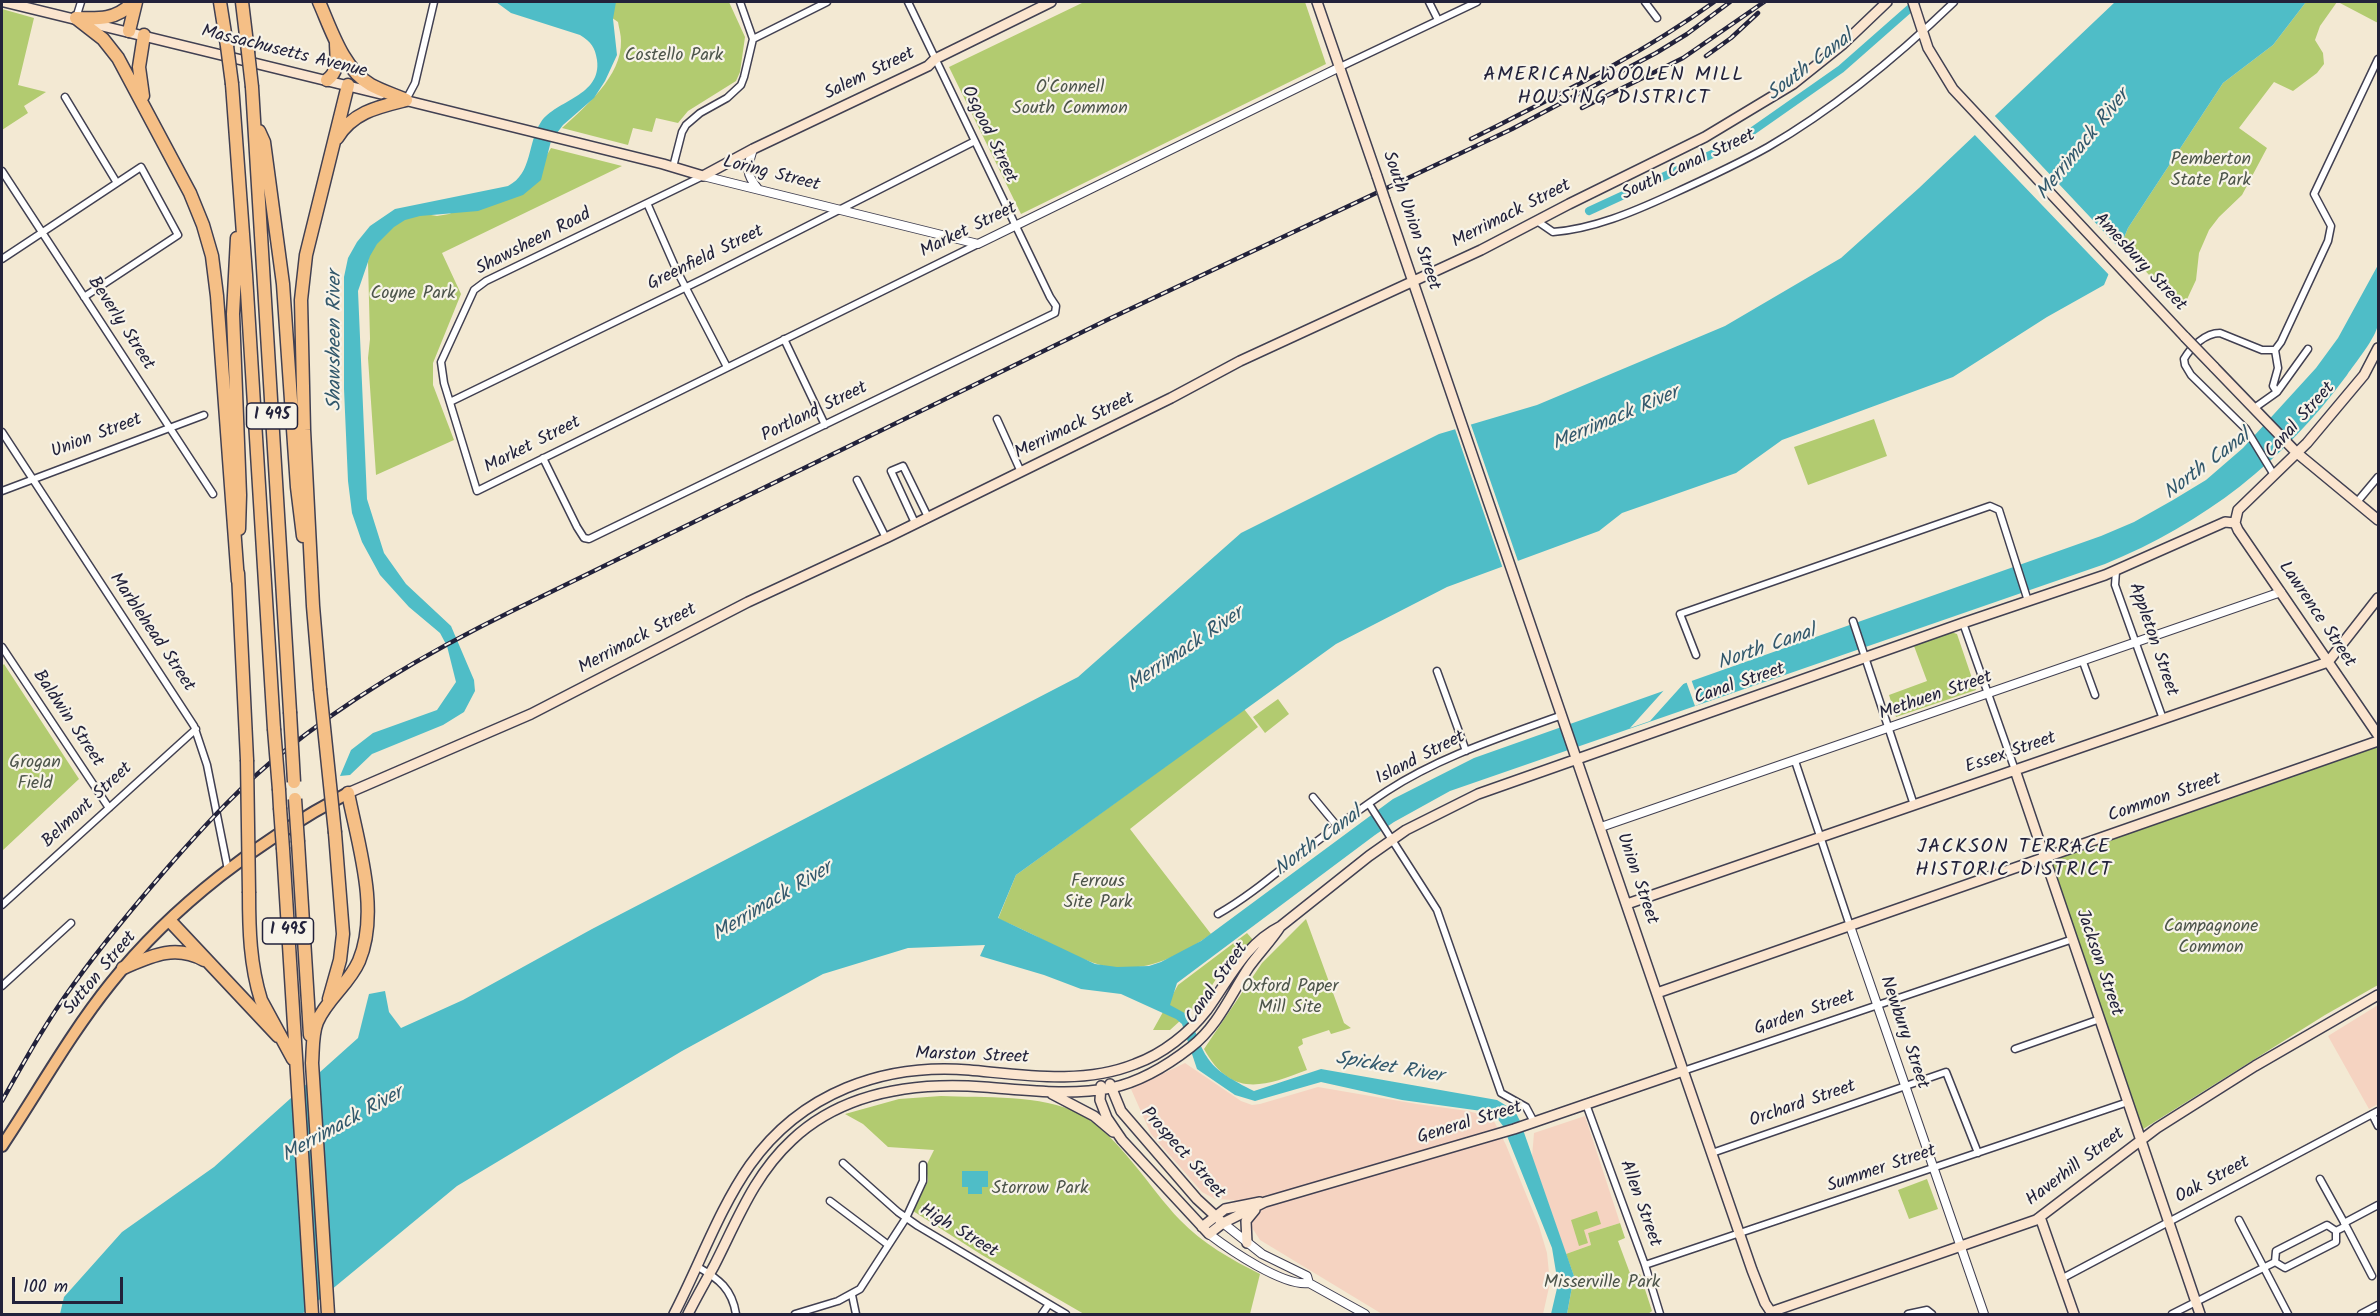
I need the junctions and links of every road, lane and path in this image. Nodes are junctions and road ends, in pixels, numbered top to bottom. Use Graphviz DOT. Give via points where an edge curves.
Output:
graph roads {
  1 [pos="4,2"];
  2 [pos="81,2"];
  3 [pos="134,2"];
  4 [pos="220,2"];
  5 [pos="242,2"];
  6 [pos="319,2"];
  7 [pos="434,2"];
  8 [pos="740,2"];
  9 [pos="827,2"];
  10 [pos="908,2"];
  11 [pos="1051,2"];
  12 [pos="1317,2"];
  13 [pos="1429,2"];
  14 [pos="1477,2"];
  15 [pos="1645,2"];
  16 [pos="1887,2"];
  17 [pos="1913,2"];
  18 [pos="1954,2"];
  19 [pos="76,18"];
  20 [pos="1658,18"];
  21 [pos="1438,20"];
  22 [pos="1920,28"];
  23 [pos="129,31"];
  24 [pos="144,35"];
  25 [pos="753,39"];
  26 [pos="337,40"];
  27 [pos="935,59"];
  28 [pos="2379,59"];
  29 [pos="1340,67"];
  30 [pos="327,80"];
  31 [pos="348,85"];
  32 [pos="65,97"];
  33 [pos="406,100"];
  34 [pos="145,107"];
  35 [pos="254,121"];
  36 [pos="555,138"];
  37 [pos="975,141"];
  38 [pos="333,144"];
  39 [pos="753,149"];
  40 [pos="674,167"];
  41 [pos="2,171"];
  42 [pos="703,176"];
  43 [pos="239,182"];
  44 [pos="117,183"];
  45 [pos="758,189"];
  46 [pos="647,203"];
  47 [pos="840,209"];
  48 [pos="1537,220"];
  49 [pos="1015,225"];
  50 [pos="42,232"];
  51 [pos="978,244"];
  52 [pos="2,259"];
  53 [pos="1412,281"];
  54 [pos="685,287"];
  55 [pos="84,297"];
  56 [pos="1055,314"];
  57 [pos="783,339"];
  58 [pos="2379,348"];
  59 [pos="2308,349"];
  60 [pos="2275,350"];
  61 [pos="727,367"];
  62 [pos="2277,392"];
  63 [pos="450,402"];
  64 [pos="2253,409"];
  65 [pos="204,415"];
  66 [pos="997,418"];
  67 [pos="825,425"];
  68 [pos="169,428"];
  69 [pos="2,432"];
  70 [pos="2294,450"];
  71 [pos="1472,451"];
  72 [pos="543,458"];
  73 [pos="1021,472"];
  74 [pos="2274,475"];
  75 [pos="2379,477"];
  76 [pos="32,479"];
  77 [pos="857,480"];
  78 [pos="2,491"];
  79 [pos="477,491"];
  80 [pos="213,494"];
  81 [pos="2357,502"];
  82 [pos="928,517"];
  83 [pos="2379,520"];
  84 [pos="915,523"];
  85 [pos="2235,523"];
  86 [pos="886,538"];
  87 [pos="2116,571"];
  88 [pos="238,581"];
  89 [pos="2281,592"];
  90 [pos="2027,598"];
  91 [pos="2379,598"];
  92 [pos="313,606"];
  93 [pos="1853,621"];
  94 [pos="1963,623"];
  95 [pos="2136,643"];
  96 [pos="3,652"];
  97 [pos="1864,654"];
  98 [pos="1696,655"];
  99 [pos="2083,662"];
  100 [pos="2328,662"];
  101 [pos="1437,671"];
  102 [pos="1988,695"];
  103 [pos="2095,695"];
  104 [pos="1563,719"];
  105 [pos="2163,719"];
  106 [pos="196,729"];
  107 [pos="1888,729"];
  108 [pos="2379,735"];
  109 [pos="2379,741"];
  110 [pos="1466,751"];
  111 [pos="1575,753"];
  112 [pos="1795,761"];
  113 [pos="2014,770"];
  114 [pos="348,793"];
  115 [pos="1313,797"];
  116 [pos="1914,805"];
  117 [pos="1371,807"];
  118 [pos="109,808"];
  119 [pos="1337,826"];
  120 [pos="1600,827"];
  121 [pos="1820,837"];
  122 [pos="1393,839"];
  123 [pos="256,850"];
  124 [pos="2045,858"];
  125 [pos="228,870"];
  126 [pos="1627,904"];
  127 [pos="2,905"];
  128 [pos="1218,914"];
  129 [pos="170,921"];
  130 [pos="71,923"];
  131 [pos="1281,926"];
  132 [pos="1850,926"];
  133 [pos="2073,939"];
  134 [pos="213,965"];
  135 [pos="123,968"];
  136 [pos="2,986"];
  137 [pos="1657,993"];
  138 [pos="2379,995"];
  139 [pos="327,1005"];
  140 [pos="1877,1005"];
  141 [pos="2100,1019"];
  142 [pos="284,1042"];
  143 [pos="2015,1049"];
  144 [pos="1683,1071"];
  145 [pos="1104,1075"];
  146 [pos="1905,1086"];
  147 [pos="1113,1087"];
  148 [pos="1100,1089"];
  149 [pos="1047,1092"];
  150 [pos="2128,1102"];
  151 [pos="1586,1104"];
  152 [pos="2375,1112"];
  153 [pos="1531,1123"];
  154 [pos="2379,1126"];
  155 [pos="1122,1140"];
  156 [pos="2141,1140"];
  157 [pos="2,1146"];
  158 [pos="1712,1153"];
  159 [pos="1978,1153"];
  160 [pos="843,1163"];
  161 [pos="923,1165"];
  162 [pos="1933,1169"];
  163 [pos="2320,1179"];
  164 [pos="830,1201"];
  165 [pos="1265,1202"];
  166 [pos="2379,1205"];
  167 [pos="1214,1215"];
  168 [pos="2040,1217"];
  169 [pos="906,1218"];
  170 [pos="2239,1220"];
  171 [pos="2168,1221"];
  172 [pos="1223,1223"];
  173 [pos="2345,1224"];
  174 [pos="1202,1227"];
  175 [pos="2336,1231"];
  176 [pos="1209,1234"];
  177 [pos="1740,1234"];
  178 [pos="1247,1243"];
  179 [pos="888,1244"];
  180 [pos="1961,1247"];
  181 [pos="2275,1262"];
  182 [pos="1645,1265"];
  183 [pos="698,1267"];
  184 [pos="2264,1268"];
  185 [pos="710,1274"];
  186 [pos="2372,1276"];
  187 [pos="2061,1279"];
  188 [pos="1309,1283"];
  189 [pos="852,1295"];
  190 [pos="2196,1302"];
  191 [pos="1049,1304"];
  192 [pos="2379,1305"];
  193 [pos="311,1314"];
  194 [pos="328,1314"];
  195 [pos="674,1314"];
  196 [pos="688,1314"];
  197 [pos="736,1314"];
  198 [pos="795,1314"];
  199 [pos="856,1314"];
  200 [pos="1042,1314"];
  201 [pos="1066,1314"];
  202 [pos="1365,1314"];
  203 [pos="1660,1314"];
  204 [pos="1771,1314"];
  205 [pos="1908,1314"];
  206 [pos="1932,1314"];
  207 [pos="1984,1314"];
  208 [pos="2074,1314"];
  209 [pos="2172,1314"];
  210 [pos="2200,1314"];
  211 [pos="2288,1314"];
  212 [pos="2361,1314"];
  1 -- 19 [label="main road, Massachusetts Avenue"];
  2 -- 19 [label="street"];
  3 -- 19 [label="highway" via="114,16"];
  3 -- 23 [label="highway"];
  4 -- 43 [label="highway, I 495, bridge" via="232,84"];
  5 -- 35 [label="highway, I 495, bridge"];
  6 -- 26 [label="highway"];
  7 -- 33 [label="street" via="415,83"];
  8 -- 25 [label="street"];
  9 -- 25 [label="street"];
  10 -- 27 [label="street, Osgood Street"];
  11 -- 27 [label="main road, Salem Street"];
  12 -- 29 [label="main road, South Union Street"];
  13 -- 21 [label="street"];
  14 -- 21 [label="street, Market Street"];
  15 -- 20 [label="street"];
  16 -- 48 [label="main road, Merrimack Street" via="1817,66 1749,112"];
  17 -- 22 [label="main road, Amesbury Street"];
  18 -- 22 [label="street, South Canal Street"];
  19 -- 23 [label="main road, Massachusetts Avenue"];
  19 -- 34 [label="highway" via="109,45"];
  21 -- 29 [label="street, Market Street"];
  22 -- 48 [label="street, South Canal Street" via="1818,115 1703,180 1641,207 1568,231 1553,232"];
  22 -- 64 [label="main road, Amesbury Street, bridge" via="1939,69 1970,109"];
  23 -- 24 [label="main road, Massachusetts Avenue"];
  24 -- 30 [label="main road, Massachusetts Avenue"];
  24 -- 34 [label="highway" via="139,67"];
  25 -- 40 [label="street" via="741,85 686,125"];
  26 -- 30 [label="highway" via="336,68"];
  26 -- 33 [label="highway" via="360,77"];
  27 -- 37 [label="street, Osgood Street"];
  27 -- 39 [label="main road, Salem Street" via="928,66"];
  28 -- 60 [label="street" via="2314,194 2331,226 2328,242"];
  29 -- 49 [label="street, Market Street"];
  29 -- 53 [label="main road, South Union Street, bridge"];
  30 -- 31 [label="main road, Massachusetts Avenue"];
  31 -- 33 [label="main road, Massachusetts Avenue"];
  31 -- 38 [label="highway"];
  32 -- 44 [label="street"];
  33 -- 36 [label="main road, Massachusetts Avenue"];
  33 -- 38 [label="highway" via="362,113 345,126"];
  34 -- 88 [label="highway" via="198,210 212,256"];
  35 -- 92 [label="highway" via="264,142 278,244 297,487"];
  35 -- 194 [label="highway, I 495, bridge"];
  36 -- 40 [label="main road, Loring Street"];
  37 -- 47 [label="street, Greenfield Street"];
  37 -- 49 [label="street, Osgood Street"];
  38 -- 92 [label="highway" via="306,255 301,300"];
  39 -- 42 [label="main road, Salem Street"];
  39 -- 45 [label="street" via="748,175"];
  40 -- 42 [label="main road, Loring Street"];
  41 -- 50 [label="street, Beverly Street"];
  42 -- 45 [label="street, Loring Street"];
  42 -- 46 [label="street, Shawsheen Road"];
  43 -- 88 [label="highway" via="233,314 240,495"];
  43 -- 193 [label="highway, I 495, bridge"];
  44 -- 50 [label="street"];
  44 -- 55 [label="street" via="141,167 178,235"];
  45 -- 47 [label="street, Loring Street"];
  46 -- 54 [label="street"];
  46 -- 63 [label="street, Shawsheen Road" via="474,290 441,362"];
  47 -- 51 [label="street, Loring Street"];
  47 -- 54 [label="street, Greenfield Street"];
  48 -- 53 [label="main road, Merrimack Street"];
  49 -- 51 [label="street, Market Street"];
  49 -- 56 [label="street, Osgood Street" via="1056,306"];
  50 -- 52 [label="street"];
  50 -- 55 [label="street, Beverly Street"];
  51 -- 57 [label="street, Market Street"];
  53 -- 71 [label="main road, South Union Street"];
  53 -- 73 [label="main road, Merrimack Street" via="1240,361"];
  54 -- 61 [label="street"];
  54 -- 63 [label="street, Greenfield Street"];
  55 -- 68 [label="street, Beverly Street"];
  56 -- 67 [label="street, Portland Street"];
  57 -- 61 [label="street, Market Street"];
  57 -- 67 [label="street"];
  58 -- 70 [label="main road, Canal Street" via="2364,375"];
  59 -- 62 [label="street"];
  60 -- 62 [label="street" via="2278,368 2273,386"];
  60 -- 74 [label="street" via="2262,350 2213,333 2206,335 2184,359 2191,375 2251,436"];
  61 -- 72 [label="street, Market Street"];
  62 -- 64 [label="street"];
  63 -- 79 [label="street, Shawsheen Road"];
  64 -- 70 [label="main road, Amesbury Street"];
  65 -- 68 [label="street, Union Street"];
  66 -- 73 [label="street"];
  67 -- 72 [label="street, Portland Street" via="588,539 577,527"];
  68 -- 76 [label="street, Union Street"];
  68 -- 80 [label="street, Beverly Street"];
  69 -- 76 [label="street, Marblehead Street"];
  70 -- 74 [label="main road, Canal Street"];
  70 -- 81 [label="main road, Amesbury Street"];
  71 -- 104 [label="main road, Union Street"];
  72 -- 79 [label="street, Market Street"];
  73 -- 82 [label="main road, Merrimack Street"];
  74 -- 85 [label="main road, Canal Street" via="2238,510"];
  75 -- 81 [label="street"];
  76 -- 78 [label="street, Union Street"];
  76 -- 106 [label="street, Marblehead Street"];
  77 -- 86 [label="street"];
  81 -- 83 [label="main road, Amesbury Street"];
  82 -- 84 [label="main road, Merrimack Street"];
  82 -- 84 [label="street" via="903,466 897,468 891,471"];
  84 -- 86 [label="main road, Merrimack Street"];
  85 -- 87 [label="main road, Canal Street" via="2225,522"];
  85 -- 89 [label="main road, Lawrence Street"];
  86 -- 114 [label="main road, Merrimack Street" via="748,602 535,712"];
  87 -- 90 [label="main road, Canal Street"];
  87 -- 95 [label="street, Appleton Street" via="2115,585"];
  88 -- 142 [label="highway, bridge" via="247,760 249,941 261,1000"];
  89 -- 95 [label="street, Methuen Street"];
  89 -- 100 [label="main road, Lawrence Street"];
  90 -- 94 [label="main road, Canal Street"];
  90 -- 98 [label="street" via="1999,510 1990,506 1680,614"];
  91 -- 100 [label="main road"];
  92 -- 139 [label="highway, bridge" via="343,934"];
  93 -- 97 [label="street"];
  94 -- 97 [label="main road, Canal Street"];
  94 -- 102 [label="street, Jackson Street"];
  95 -- 99 [label="street, Methuen Street"];
  95 -- 105 [label="street, Appleton Street"];
  96 -- 118 [label="street, Baldwin Street"];
  97 -- 107 [label="street"];
  97 -- 111 [label="main road, Canal Street"];
  99 -- 102 [label="street, Methuen Street"];
  99 -- 103 [label="street"];
  100 -- 105 [label="main road, Essex Street"];
  100 -- 108 [label="main road, Lawrence Street"];
  101 -- 110 [label="street"];
  102 -- 107 [label="street, Methuen Street"];
  102 -- 113 [label="street, Jackson Street"];
  104 -- 110 [label="street, Island Street"];
  104 -- 111 [label="main road, Union Street"];
  105 -- 113 [label="main road, Essex Street"];
  106 -- 118 [label="street, Belmont Street"];
  106 -- 125 [label="street, Marblehead Street"];
  107 -- 112 [label="street, Methuen Street"];
  107 -- 116 [label="street"];
  109 -- 124 [label="main road, Common Street"];
  110 -- 117 [label="street, Island Street" via="1419,772"];
  111 -- 120 [label="main road, Union Street"];
  111 -- 122 [label="main road, Canal Street" via="1478,794"];
  112 -- 120 [label="street, Methuen Street"];
  112 -- 121 [label="street, Newbury Street"];
  113 -- 116 [label="main road, Essex Street"];
  113 -- 124 [label="main road, Jackson Street"];
  114 -- 123 [label="highway, Merrimack Street" via="305,816"];
  114 -- 139 [label="highway" via="366,888 367,932 358,964"];
  115 -- 119 [label="street"];
  116 -- 121 [label="main road, Essex Street"];
  117 -- 119 [label="street, Island Street"];
  117 -- 122 [label="street"];
  118 -- 127 [label="street, Belmont Street"];
  119 -- 128 [label="street, Island Street"];
  120 -- 126 [label="main road, Union Street"];
  121 -- 126 [label="main road, Essex Street"];
  121 -- 132 [label="street, Newbury Street"];
  122 -- 131 [label="main road, Canal Street"];
  122 -- 153 [label="street" via="1437,910 1501,1093 1526,1107"];
  123 -- 125 [label="highway, Sutton Street"];
  124 -- 132 [label="main road, Common Street"];
  124 -- 133 [label="main road, Jackson Street"];
  125 -- 129 [label="highway, Sutton Street"];
  126 -- 137 [label="main road, Union Street"];
  129 -- 134 [label="highway"];
  129 -- 135 [label="highway, Sutton Street"];
  130 -- 136 [label="street"];
  131 -- 145 [label="main road, Canal Street" via="1250,949 1199,1019 1166,1048 1137,1064"];
  131 -- 147 [label="main road, Canal Street" via="1250,965 1205,1035 1174,1060"];
  132 -- 137 [label="main road, Common Street"];
  132 -- 140 [label="street, Newbury Street"];
  133 -- 140 [label="street, Garden Street"];
  133 -- 141 [label="main road, Jackson Street"];
  134 -- 135 [label="highway" via="189,953 171,951"];
  134 -- 142 [label="highway"];
  135 -- 157 [label="highway, Sutton Street" via="78,1027"];
  137 -- 144 [label="main road, Union Street"];
  138 -- 156 [label="main road, Haverhill Street" via="2255,1066"];
  139 -- 194 [label="highway" via="317,1022 312,1063"];
  140 -- 144 [label="street, Garden Street"];
  140 -- 146 [label="street, Newbury Street"];
  141 -- 143 [label="street"];
  141 -- 150 [label="main road, Jackson Street"];
  142 -- 193 [label="highway" via="295,1064"];
  144 -- 151 [label="main road, General Street"];
  144 -- 158 [label="main road, Union Street"];
  145 -- 147 [label="main road, Prospect Street"];
  145 -- 148 [label="main road, Prospect Street"];
  145 -- 183 [label="main road, Marston Street" via="899,1072 831,1094 786,1124 750,1164"];
  146 -- 158 [label="street, Orchard Street"];
  146 -- 159 [label="street, Orchard Street" via="1946,1072"];
  146 -- 162 [label="street, Newbury Street"];
  147 -- 148 [label="main road, Marston Street"];
  147 -- 167 [label="main road, Prospect Street" via="1121,1111"];
  148 -- 149 [label="main road, Marston Street"];
  148 -- 155 [label="main road, Prospect Street" via="1107,1118"];
  149 -- 155 [label="main road, Prospect Street" via="1094,1116"];
  149 -- 185 [label="main road, Marston Street" via="916,1087 885,1092 838,1109 810,1125 772,1161 748,1196"];
  150 -- 156 [label="main road, Jackson Street"];
  150 -- 159 [label="street, Summer Street"];
  151 -- 153 [label="main road, General Street"];
  151 -- 182 [label="street, Allen Street"];
  152 -- 154 [label="street"];
  152 -- 171 [label="street, Oak Street"];
  153 -- 165 [label="main road, General Street"];
  155 -- 174 [label="main road, Prospect Street"];
  156 -- 168 [label="main road, Haverhill Street"];
  156 -- 171 [label="main road, Jackson Street"];
  158 -- 177 [label="main road, Union Street"];
  159 -- 162 [label="street, Summer Street"];
  160 -- 169 [label="street, High Street"];
  161 -- 169 [label="street" via="923,1181"];
  162 -- 177 [label="street, Summer Street"];
  162 -- 180 [label="street, Newbury Street"];
  163 -- 173 [label="street"];
  164 -- 179 [label="street"];
  165 -- 167 [label="main road, General Street" via="1252,1202"];
  165 -- 172 [label="main road, General Street"];
  165 -- 178 [label="main road" via="1248,1217"];
  166 -- 173 [label="street"];
  167 -- 172 [label="main road, Prospect Street"];
  167 -- 174 [label="main road, General Street"];
  168 -- 180 [label="main road, Haverhill Street"];
  168 -- 187 [label="main road"];
  169 -- 179 [label="street"];
  169 -- 191 [label="street, High Street"];
  170 -- 184 [label="street"];
  171 -- 187 [label="street, Oak Street"];
  171 -- 190 [label="main road, Jackson Street"];
  172 -- 176 [label="main road, General Street"];
  172 -- 178 [label="street, Prospect Street"];
  173 -- 175 [label="street"];
  173 -- 186 [label="street"];
  174 -- 176 [label="main road, Prospect Street"];
  175 -- 181 [label="street" via="2327,1225 2276,1251"];
  175 -- 181 [label="street" via="2336,1242 2285,1268"];
  176 -- 188 [label="street, Prospect Street" via="1250,1262 1299,1284"];
  177 -- 182 [label="street, Summer Street"];
  177 -- 204 [label="main road, Union Street"];
  178 -- 188 [label="street, Prospect Street" via="1307,1276"];
  179 -- 189 [label="street" via="863,1285"];
  180 -- 204 [label="main road, Haverhill Street"];
  180 -- 207 [label="street, Newbury Street"];
  181 -- 184 [label="street"];
  182 -- 203 [label="street, Allen Street"];
  183 -- 185 [label="street"];
  183 -- 195 [label="main road, Marston Street"];
  184 -- 190 [label="street"];
  184 -- 211 [label="street"];
  185 -- 196 [label="main road, Marston Street"];
  185 -- 197 [label="street" via="727,1288"];
  187 -- 208 [label="main road"];
  188 -- 202 [label="street, Prospect Street"];
  189 -- 198 [label="street"];
  189 -- 199 [label="street"];
  190 -- 209 [label="street"];
  190 -- 210 [label="main road, Jackson Street"];
  191 -- 200 [label="street"];
  191 -- 201 [label="street, High Street"];
  192 -- 212 [label="street"];
  205 -- 206 [label="street" via="1924,1310"];
}
